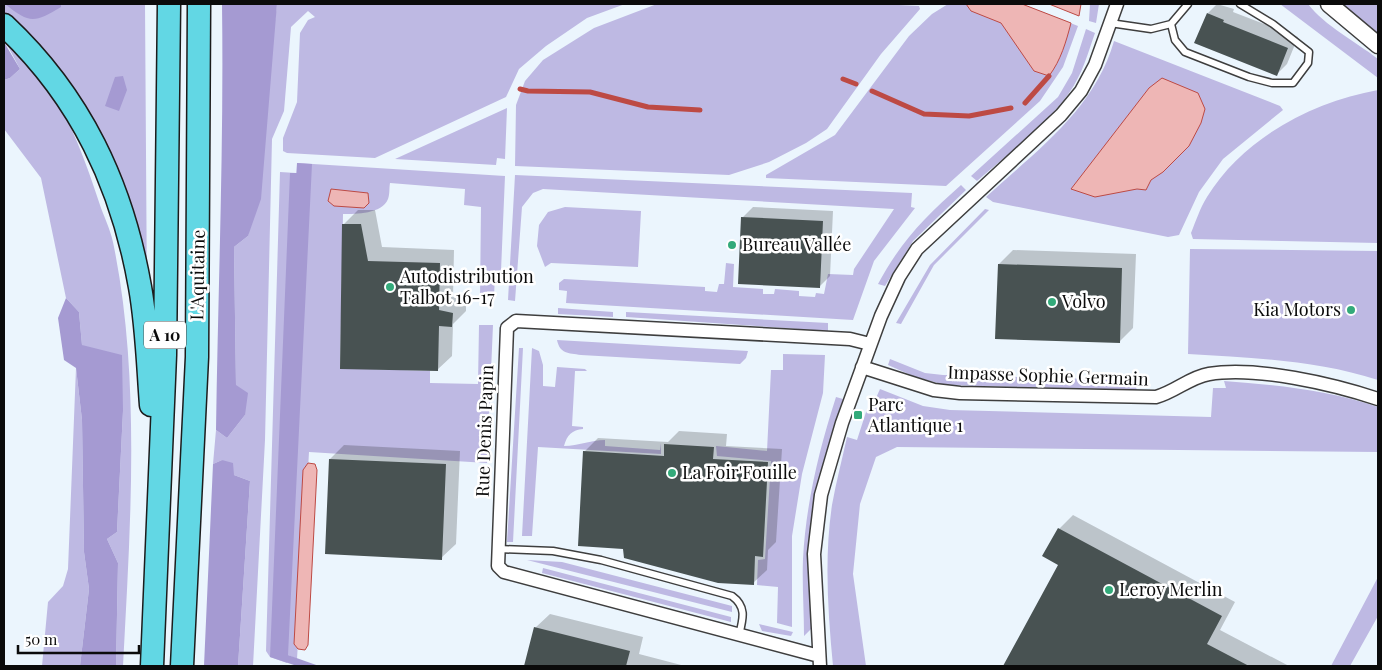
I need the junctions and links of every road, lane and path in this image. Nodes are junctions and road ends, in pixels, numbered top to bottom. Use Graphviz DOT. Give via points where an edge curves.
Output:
graph roads {
  1 [pos="169,4"];
  2 [pos="198,4"];
  3 [pos="204,4"];
  4 [pos="1108,4"];
  5 [pos="1117,4"];
  6 [pos="1188,4"];
  7 [pos="1240,4"];
  8 [pos="1329,4"];
  9 [pos="1108,22"];
  10 [pos="1171,24"];
  11 [pos="4,26"];
  12 [pos="1378,45"];
  13 [pos="199,76"];
  14 [pos="870,344"];
  15 [pos="862,367"];
  16 [pos="1378,399"];
  17 [pos="159,533"];
  18 [pos="498,549"];
  19 [pos="739,635"];
  20 [pos="819,661"];
  21 [pos="152,666"];
  22 [pos="182,666"];
  1 -- 17 [label="highway, L'Aquitaine / A 10" via="168,222"];
  2 -- 13 [label="highway, L'Aquitaine / A 10"];
  3 -- 13 [label="highway"];
  4 -- 9 [label="street"];
  5 -- 9 [label="street"];
  6 -- 10 [label="lane"];
  7 -- 10 [label="lane" via="1309,52 1308,63 1293,83 1272,84 1185,52 1175,40"];
  8 -- 12 [label="street"];
  9 -- 10 [label="lane" via="1151,29"];
  9 -- 14 [label="street" via="1095,65 1081,91 1061,114 917,249 887,302"];
  11 -- 17 [label="highway" via="60,87 102,157 117,195 140,289"];
  13 -- 22 [label="highway, L'Aquitaine / A 10" via="197,357"];
  14 -- 15 [label="street"];
  14 -- 18 [label="street, Rue Denis Papin" via="850,340 516,321 507,328"];
  15 -- 16 [label="street, Impasse Sophie Germain" via="934,390 960,393 1156,397 1208,374 1244,374 1307,380"];
  15 -- 20 [label="street" via="821,495 814,554"];
  17 -- 21 [label="highway, L'Aquitaine / A 10"];
  18 -- 19 [label="street, Rue Denis Papin" via="498,566 504,572"];
  18 -- 19 [label="lane" via="553,551 601,560 732,596 744,609"];
  19 -- 20 [label="street, Rue Denis Papin"];
}
